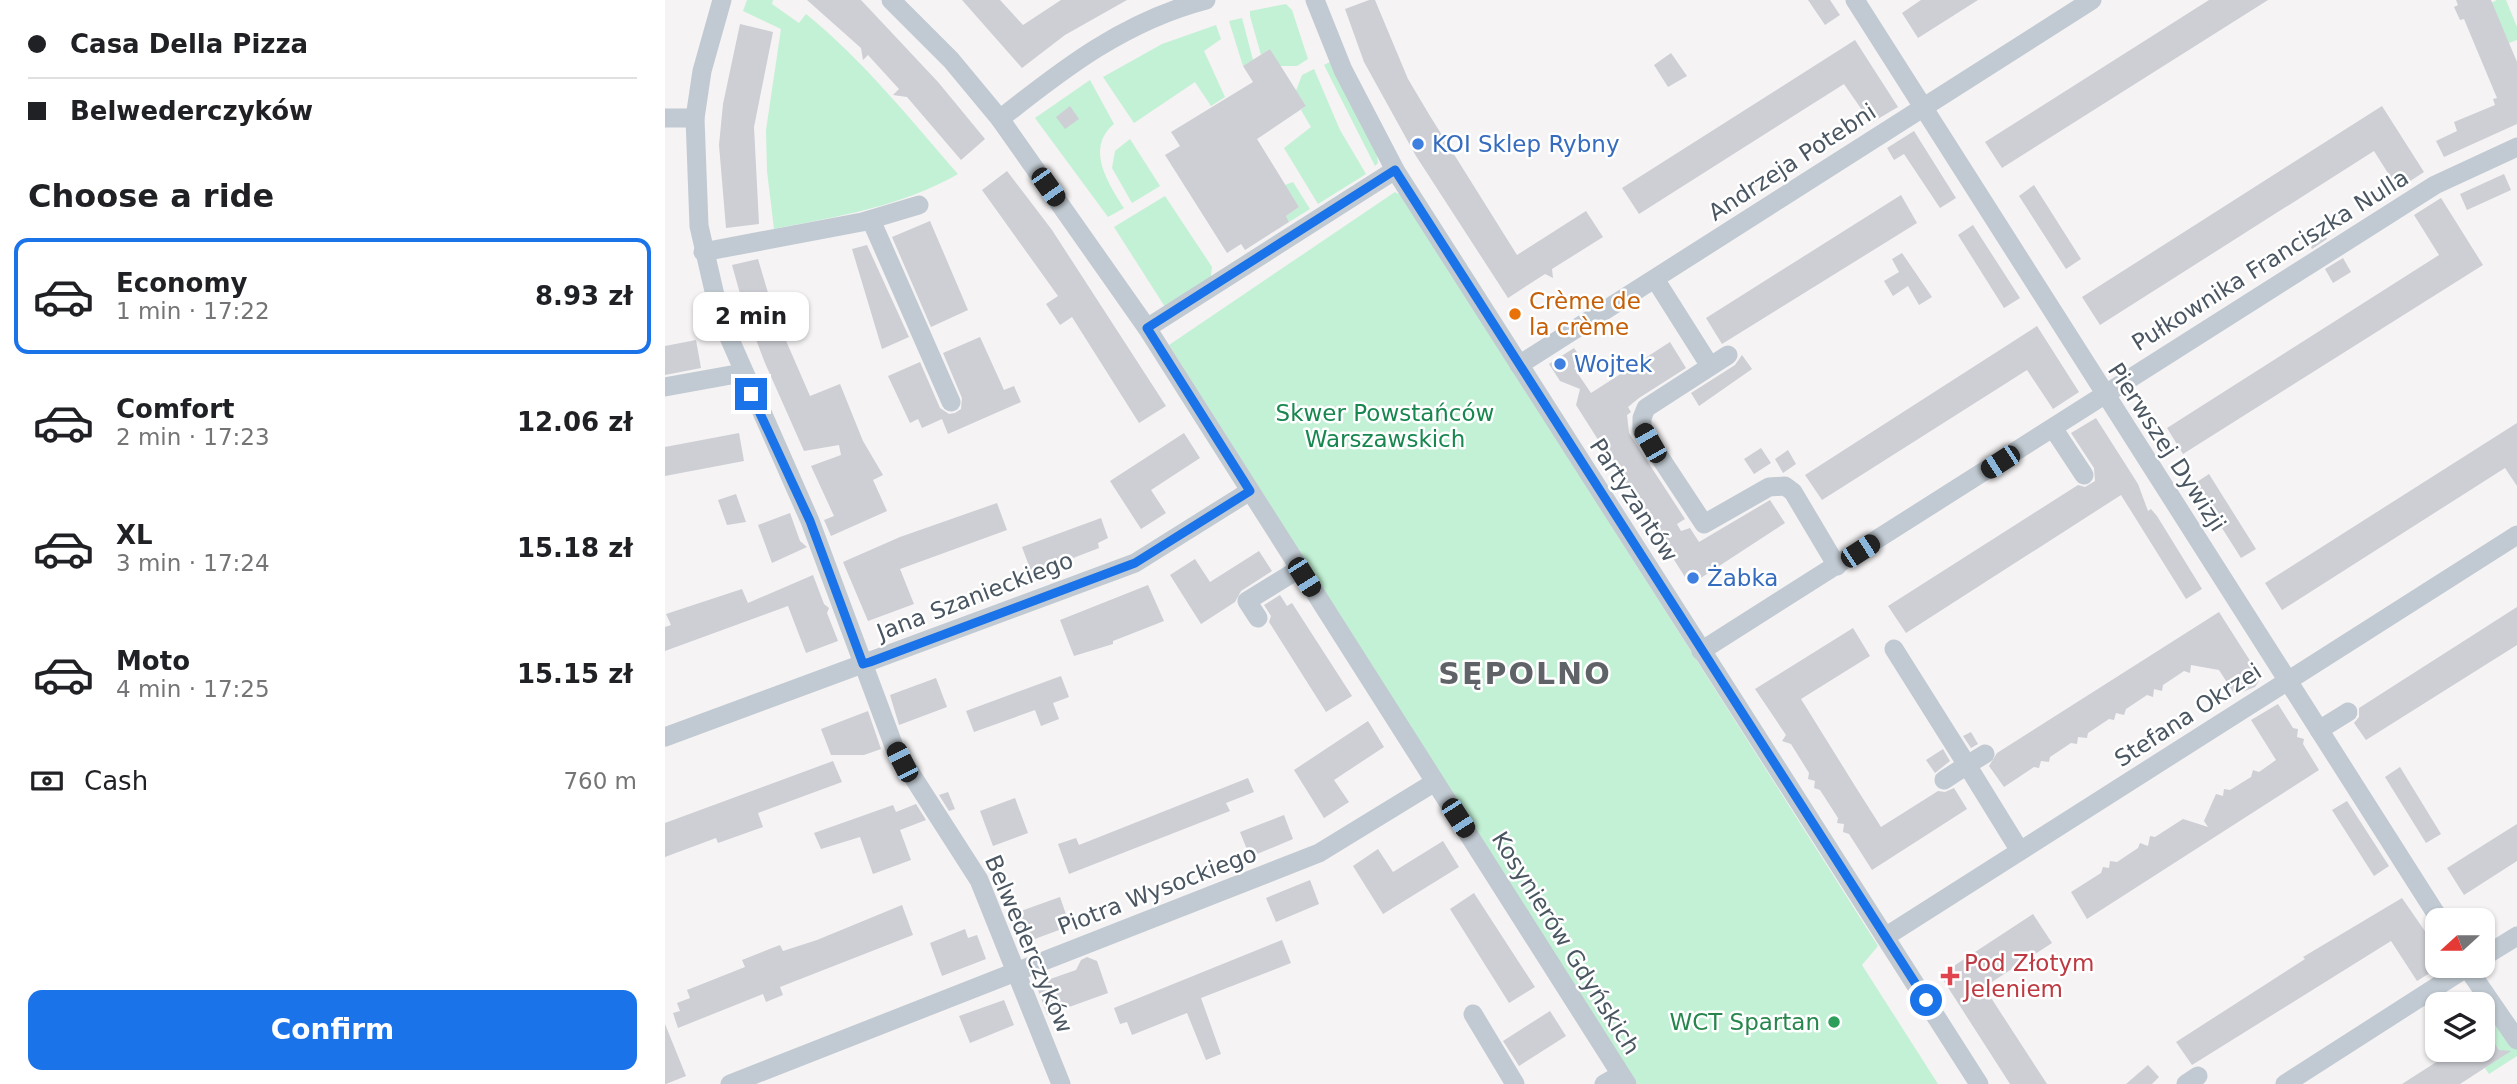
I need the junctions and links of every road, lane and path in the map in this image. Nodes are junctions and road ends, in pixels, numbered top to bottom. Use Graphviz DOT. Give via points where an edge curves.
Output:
graph roads {
  1 [pos="722,0"];
  2 [pos="891,0"];
  3 [pos="1206,0"];
  4 [pos="1315,0"];
  5 [pos="1855,0"];
  6 [pos="2092,0"];
  7 [pos="1924,106"];
  8 [pos="665,118"];
  9 [pos="695,118"];
  10 [pos="1000,119"];
  11 [pos="2517,147"];
  12 [pos="1395,170"];
  13 [pos="919,205"];
  14 [pos="871,220"];
  15 [pos="703,252"];
  16 [pos="1655,279"];
  17 [pos="1147,328"];
  18 [pos="1728,355"];
  19 [pos="1519,365"];
  20 [pos="1710,366"];
  21 [pos="742,373"];
  22 [pos="665,387"];
  23 [pos="2104,395"];
  24 [pos="951,402"];
  25 [pos="2053,428"];
  26 [pos="2084,475"];
  27 [pos="1250,491"];
  28 [pos="2517,534"];
  29 [pos="1837,566"];
  30 [pos="1299,569"];
  31 [pos="1258,618"];
  32 [pos="1894,649"];
  33 [pos="1701,651"];
  34 [pos="863,664"];
  35 [pos="2289,680"];
  36 [pos="2348,712"];
  37 [pos="2319,730"];
  38 [pos="665,737"];
  39 [pos="1985,754"];
  40 [pos="1967,765"];
  41 [pos="1944,780"];
  42 [pos="1435,782"];
  43 [pos="2020,851"];
  44 [pos="2431,908"];
  45 [pos="2517,936"];
  46 [pos="1885,937"];
  47 [pos="2495,949"];
  48 [pos="1014,971"];
  49 [pos="2449,978"];
  50 [pos="2479,978"];
  51 [pos="1473,1014"];
  52 [pos="2517,1040"];
  53 [pos="1617,1081"];
  54 [pos="730,1084"];
  55 [pos="1061,1084"];
  56 [pos="1515,1084"];
  57 [pos="1979,1084"];
  58 [pos="2285,1084"];
  1 -- 9 [label="street, Belwederczyków" via="702,71"];
  2 -- 10 [label="street, Kosynierów Gdyńskich" via="951,60"];
  3 -- 10 [label="street" via="1111,37"];
  4 -- 12 [label="street, Partyzantów" via="1343,71"];
  5 -- 7 [label="street, Pierwszej Dywizji"];
  6 -- 7 [label="street, Andrzeja Potebni"];
  7 -- 16 [label="street, Andrzeja Potebni"];
  7 -- 23 [label="street, Pierwszej Dywizji"];
  8 -- 9 [label="street"];
  9 -- 15 [label="street, Belwederczyków"];
  10 -- 17 [label="street, Kosynierów Gdyńskich"];
  11 -- 23 [label="street, Pułkownika Franciszka Nulla" via="2435,185"];
  12 -- 17 [label="street"];
  12 -- 19 [label="street, Partyzantów"];
  13 -- 14 [label="street"];
  14 -- 15 [label="street"];
  14 -- 24 [label="street"];
  15 -- 21 [label="street, Belwederczyków" via="720,317"];
  16 -- 19 [label="street, Andrzeja Potebni"];
  16 -- 20 [label="street"];
  17 -- 27 [label="street, Kosynierów Gdyńskich"];
  18 -- 20 [label="street"];
  19 -- 33 [label="street, Partyzantów"];
  20 -- 29 [label="street" via="1646,408 1643,430 1658,456 1704,524 1769,487 1785,486"];
  21 -- 22 [label="street"];
  21 -- 34 [label="street, Belwederczyków" via="810,521"];
  23 -- 25 [label="street, Pułkownika Franciszka Nulla"];
  23 -- 35 [label="street, Pierwszej Dywizji"];
  25 -- 26 [label="street"];
  25 -- 29 [label="street, Pułkownika Franciszka Nulla"];
  27 -- 30 [label="street, Kosynierów Gdyńskich"];
  27 -- 34 [label="street, Jana Szanieckiego" via="1135,563"];
  28 -- 35 [label="street, Stefana Okrzei"];
  29 -- 33 [label="street, Pułkownika Franciszka Nulla"];
  30 -- 31 [label="street" via="1247,601"];
  30 -- 42 [label="street, Kosynierów Gdyńskich"];
  32 -- 40 [label="street"];
  33 -- 46 [label="street, Partyzantów"];
  34 -- 38 [label="street, Jana Szanieckiego"];
  34 -- 48 [label="street, Belwederczyków" via="895,748 979,880"];
  35 -- 37 [label="street, Pierwszej Dywizji"];
  35 -- 43 [label="street, Stefana Okrzei"];
  36 -- 37 [label="street"];
  37 -- 44 [label="street, Pierwszej Dywizji"];
  39 -- 40 [label="street"];
  40 -- 41 [label="street"];
  40 -- 43 [label="street"];
  42 -- 48 [label="street, Piotra Wysockiego" via="1319,853"];
  42 -- 53 [label="street, Kosynierów Gdyńskich"];
  43 -- 46 [label="street, Stefana Okrzei"];
  45 -- 47 [label="street"];
  46 -- 57 [label="street, Partyzantów"];
  48 -- 54 [label="street, Piotra Wysockiego"];
  48 -- 55 [label="street, Belwederczyków"];
  49 -- 58 [label="street"];
  50 -- 52 [label="street"];
  51 -- 56 [label="street"];
}
